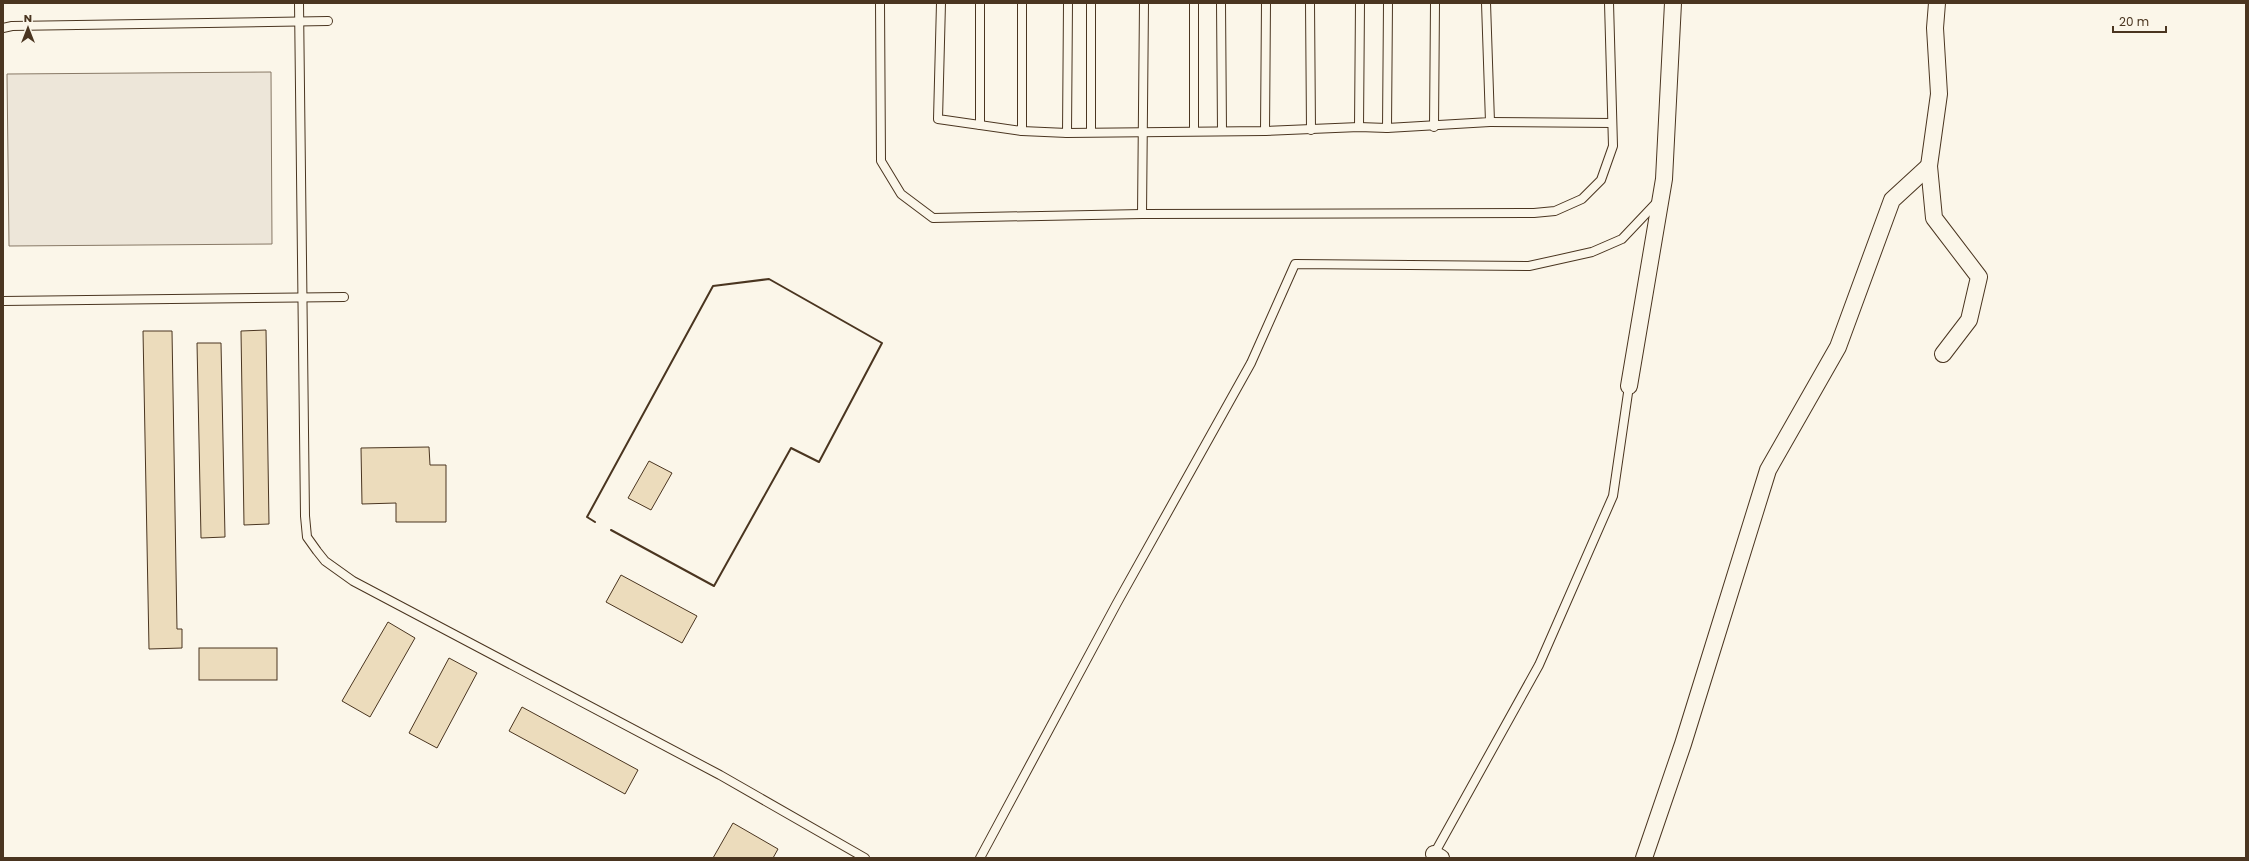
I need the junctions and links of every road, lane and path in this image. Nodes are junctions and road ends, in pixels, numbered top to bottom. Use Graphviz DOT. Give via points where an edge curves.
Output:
graph roads {
  1 [pos="299,3"];
  2 [pos="880,3"];
  3 [pos="941,3"];
  4 [pos="980,3"];
  5 [pos="1022,3"];
  6 [pos="1068,3"];
  7 [pos="1092,3"];
  8 [pos="1144,3"];
  9 [pos="1194,3"];
  10 [pos="1221,3"];
  11 [pos="1266,3"];
  12 [pos="1310,3"];
  13 [pos="1360,3"];
  14 [pos="1388,3"];
  15 [pos="1435,3"];
  16 [pos="1486,3"];
  17 [pos="1609,3"];
  18 [pos="1672,3"];
  19 [pos="1937,3"];
  20 [pos="300,22"];
  21 [pos="328,22"];
  22 [pos="3,28"];
  23 [pos="1490,122"];
  24 [pos="1612,123"];
  25 [pos="980,125"];
  26 [pos="1359,127"];
  27 [pos="1434,127"];
  28 [pos="1387,128"];
  29 [pos="1194,130"];
  30 [pos="1311,130"];
  31 [pos="1022,131"];
  32 [pos="1222,131"];
  33 [pos="1265,131"];
  34 [pos="1091,132"];
  35 [pos="1144,132"];
  36 [pos="1067,133"];
  37 [pos="1929,166"];
  38 [pos="1660,198"];
  39 [pos="1142,214"];
  40 [pos="344,297"];
  41 [pos="302,298"];
  42 [pos="3,301"];
  43 [pos="1944,354"];
  44 [pos="1629,386"];
  45 [pos="1436,857"];
  46 [pos="865,858"];
  47 [pos="980,858"];
  48 [pos="1644,858"];
  1 -- 20 [label="lane"];
  2 -- 39 [label="lane" via="881,161 901,194 933,218"];
  3 -- 25 [label="lane" via="938,119"];
  4 -- 25 [label="lane"];
  5 -- 31 [label="lane"];
  6 -- 36 [label="lane"];
  7 -- 34 [label="lane"];
  8 -- 35 [label="lane"];
  9 -- 29 [label="lane"];
  10 -- 32 [label="lane"];
  11 -- 33 [label="lane"];
  12 -- 30 [label="lane"];
  13 -- 26 [label="lane"];
  14 -- 28 [label="lane"];
  15 -- 27 [label="lane"];
  16 -- 23 [label="lane"];
  17 -- 24 [label="lane"];
  18 -- 38 [label="street" via="1664,171"];
  19 -- 37 [label="street" via="1935,28 1939,94"];
  20 -- 21 [label="lane"];
  20 -- 22 [label="lane"];
  20 -- 41 [label="lane"];
  23 -- 24 [label="lane"];
  23 -- 27 [label="lane"];
  24 -- 39 [label="lane" via="1613,146 1601,180 1582,199 1555,211"];
  25 -- 31 [label="lane"];
  26 -- 28 [label="lane"];
  26 -- 30 [label="lane"];
  27 -- 28 [label="lane"];
  29 -- 32 [label="lane"];
  29 -- 35 [label="lane"];
  30 -- 33 [label="lane"];
  31 -- 36 [label="lane"];
  32 -- 33 [label="lane"];
  34 -- 35 [label="lane"];
  34 -- 36 [label="lane"];
  35 -- 39 [label="lane"];
  37 -- 43 [label="street" via="1934,218 1979,277 1969,320"];
  37 -- 48 [label="street" via="1892,200 1838,346 1768,470 1688,729"];
  38 -- 44 [label="street"];
  38 -- 47 [label="lane" via="1622,239 1592,252 1529,266 1295,264 1251,363 1117,603"];
  40 -- 41 [label="lane"];
  41 -- 42 [label="lane"];
  41 -- 46 [label="lane" via="305,516 307,537 325,561 353,581 720,775"];
  44 -- 45 [label="lane" via="1613,496 1539,665"];
}
